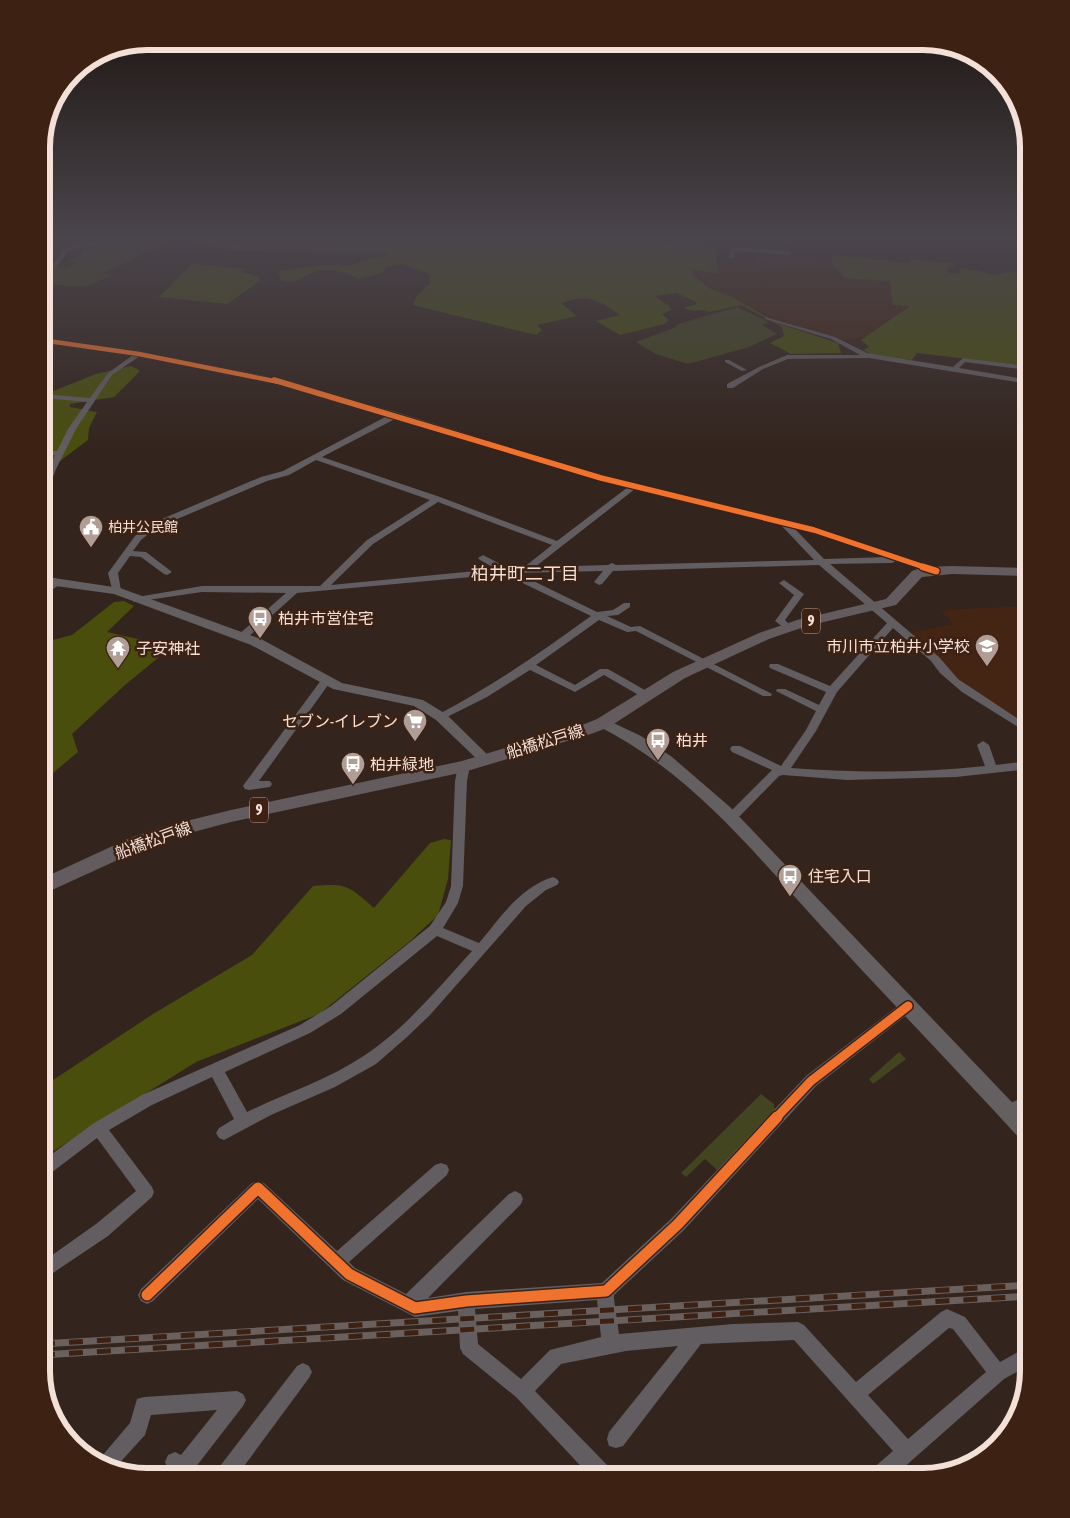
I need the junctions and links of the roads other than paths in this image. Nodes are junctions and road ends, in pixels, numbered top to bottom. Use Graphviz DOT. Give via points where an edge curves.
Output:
graph roads {
  1 [pos="767,318"];
  2 [pos="50,341"];
  3 [pos="54,342"];
  4 [pos="50,346"];
  5 [pos="139,354"];
  6 [pos="870,356"];
  7 [pos="727,361"];
  8 [pos="1020,367"];
  9 [pos="955,369"];
  10 [pos="744,370"];
  11 [pos="1020,380"];
  12 [pos="730,386"];
  13 [pos="54,397"];
  14 [pos="92,400"];
  15 [pos="396,415"];
  16 [pos="61,453"];
  17 [pos="50,454"];
  18 [pos="317,458"];
  19 [pos="52,469"];
  20 [pos="50,473"];
  21 [pos="634,486"];
  22 [pos="437,498"];
  23 [pos="783,522"];
  24 [pos="559,545"];
  25 [pos="126,553"];
  26 [pos="483,558"];
  27 [pos="819,560"];
  28 [pos="901,560"];
  29 [pos="612,566"];
  30 [pos="526,570"];
  31 [pos="504,571"];
  32 [pos="936,571"];
  33 [pos="167,572"];
  34 [pos="1020,573"];
  35 [pos="50,582"];
  36 [pos="600,582"];
  37 [pos="56,583"];
  38 [pos="50,587"];
  39 [pos="323,588"];
  40 [pos="294,590"];
  41 [pos="116,591"];
  42 [pos="778,592"];
  43 [pos="137,600"];
  44 [pos="627,605"];
  45 [pos="876,607"];
  46 [pos="598,616"];
  47 [pos="893,622"];
  48 [pos="787,627"];
  49 [pos="242,637"];
  50 [pos="704,663"];
  51 [pos="530,666"];
  52 [pos="774,666"];
  53 [pos="326,681"];
  54 [pos="781,691"];
  55 [pos="832,691"];
  56 [pos="767,694"];
  57 [pos="646,695"];
  58 [pos="822,710"];
  59 [pos="441,717"];
  60 [pos="603,723"];
  61 [pos="1020,725"];
  62 [pos="983,745"];
  63 [pos="736,749"];
  64 [pos="485,759"];
  65 [pos="464,766"];
  66 [pos="1020,766"];
  67 [pos="991,768"];
  68 [pos="783,771"];
  69 [pos="266,784"];
  70 [pos="731,818"];
  71 [pos="554,882"];
  72 [pos="50,884"];
  73 [pos="435,930"];
  74 [pos="481,949"];
  75 [pos="908,1006"];
  76 [pos="215,1068"];
  77 [pos="1020,1105"];
  78 [pos="1008,1111"];
  79 [pos="242,1120"];
  80 [pos="1020,1124"];
  81 [pos="99,1128"];
  82 [pos="224,1133"];
  83 [pos="50,1164"];
  84 [pos="441,1170"];
  85 [pos="515,1199"];
  86 [pos="336,1262"];
  87 [pos="50,1267"];
  88 [pos="147,1295"];
  89 [pos="605,1295"];
  90 [pos="408,1305"];
  91 [pos="467,1307"];
  92 [pos="697,1336"];
  93 [pos="610,1338"];
  94 [pos="1020,1360"];
  95 [pos="303,1372"];
  96 [pos="998,1373"];
  97 [pos="522,1391"];
  98 [pos="856,1394"];
  99 [pos="616,1440"];
  100 [pos="906,1451"];
  101 [pos="109,1460"];
  102 [pos="183,1468"];
  103 [pos="230,1468"];
  104 [pos="596,1468"];
  105 [pos="888,1468"];
  1 -- 6 [label="street" via="833,338"];
  2 -- 3 [label="street"];
  3 -- 4 [label="street"];
  3 -- 5 [label="street"];
  5 -- 14 [label="street" via="110,374"];
  5 -- 15 [label="street" via="262,377"];
  6 -- 9 [label="street"];
  6 -- 12 [label="street" via="786,357"];
  7 -- 10 [label="street"];
  8 -- 9 [label="street" via="963,360"];
  9 -- 11 [label="street"];
  13 -- 14 [label="street"];
  14 -- 16 [label="street" via="72,429"];
  15 -- 18 [label="street"];
  15 -- 21 [label="street"];
  16 -- 17 [label="street"];
  16 -- 19 [label="street"];
  18 -- 22 [label="street"];
  18 -- 25 [label="street" via="153,526"];
  19 -- 20 [label="street"];
  21 -- 23 [label="street"];
  21 -- 24 [label="street"];
  22 -- 24 [label="street"];
  22 -- 39 [label="street" via="370,542"];
  23 -- 27 [label="street"];
  23 -- 28 [label="street"];
  24 -- 30 [label="street"];
  25 -- 33 [label="street" via="143,554"];
  25 -- 41 [label="street" via="114,573"];
  26 -- 31 [label="street"];
  27 -- 28 [label="street"];
  27 -- 29 [label="street"];
  27 -- 45 [label="street"];
  28 -- 32 [label="street"];
  29 -- 30 [label="street"];
  29 -- 36 [label="street"];
  30 -- 31 [label="street"];
  31 -- 39 [label="street"];
  31 -- 46 [label="street"];
  32 -- 34 [label="main road, 船橋松戸線 / 9"];
  32 -- 45 [label="main road, 船橋松戸線 / 9" via="916,575 899,597"];
  35 -- 37 [label="street"];
  37 -- 38 [label="street"];
  37 -- 41 [label="street"];
  39 -- 40 [label="street"];
  40 -- 43 [label="street" via="202,589"];
  40 -- 49 [label="street"];
  41 -- 43 [label="street"];
  42 -- 48 [label="street" via="786,581 799,594 780,622"];
  43 -- 49 [label="street"];
  44 -- 46 [label="street" via="615,613 602,612"];
  45 -- 47 [label="street"];
  45 -- 48 [label="main road, 船橋松戸線 / 9"];
  46 -- 50 [label="street" via="630,630 637,628"];
  46 -- 51 [label="street"];
  47 -- 55 [label="street"];
  47 -- 61 [label="street" via="935,659 943,673 958,686"];
  48 -- 50 [label="main road, 船橋松戸線 / 9"];
  49 -- 53 [label="street" via="272,649"];
  50 -- 56 [label="street"];
  50 -- 57 [label="main road, 船橋松戸線 / 9"];
  51 -- 57 [label="street" via="575,689 604,671"];
  51 -- 59 [label="street"];
  52 -- 55 [label="street"];
  53 -- 59 [label="street" via="402,698"];
  53 -- 69 [label="street" via="248,786"];
  54 -- 58 [label="street"];
  55 -- 58 [label="street"];
  57 -- 60 [label="main road, 船橋松戸線 / 9"];
  58 -- 68 [label="street"];
  59 -- 64 [label="street"];
  60 -- 64 [label="main road, 船橋松戸線 / 9"];
  60 -- 70 [label="street" via="658,754"];
  62 -- 67 [label="street"];
  63 -- 68 [label="street"];
  64 -- 65 [label="main road, 船橋松戸線 / 9"];
  65 -- 72 [label="main road, 船橋松戸線 / 9" via="195,825 138,843"];
  65 -- 73 [label="street" via="457,886 449,909"];
  66 -- 67 [label="street"];
  67 -- 68 [label="street" via="956,773 837,777"];
  68 -- 70 [label="street" via="775,773"];
  70 -- 75 [label="street"];
  71 -- 74 [label="street" via="544,885 521,903"];
  73 -- 74 [label="street"];
  73 -- 76 [label="street" via="336,1010 305,1029"];
  74 -- 79 [label="street" via="390,1044 357,1070 322,1088"];
  75 -- 78 [label="street"];
  75 -- 89 [label="street" via="811,1081 678,1224"];
  76 -- 79 [label="street"];
  76 -- 81 [label="street" via="147,1100"];
  77 -- 78 [label="street"];
  78 -- 80 [label="street"];
  79 -- 82 [label="street"];
  81 -- 83 [label="street"];
  81 -- 87 [label="street" via="146,1192 102,1230"];
  84 -- 86 [label="street"];
  85 -- 90 [label="street"];
  86 -- 88 [label="street" via="258,1188"];
  86 -- 90 [label="street" via="349,1274"];
  89 -- 91 [label="street"];
  89 -- 93 [label="street"];
  90 -- 91 [label="street" via="414,1308"];
  91 -- 97 [label="street" via="469,1348"];
  92 -- 93 [label="street"];
  92 -- 98 [label="street" via="798,1330"];
  92 -- 99 [label="street"];
  93 -- 97 [label="street" via="556,1356"];
  94 -- 96 [label="street"];
  95 -- 103 [label="street"];
  96 -- 98 [label="street" via="958,1323 947,1318"];
  96 -- 100 [label="street"];
  97 -- 104 [label="street"];
  98 -- 100 [label="street"];
  100 -- 105 [label="street"];
  101 -- 102 [label="street" via="138,1428 144,1406 237,1400"];
}
